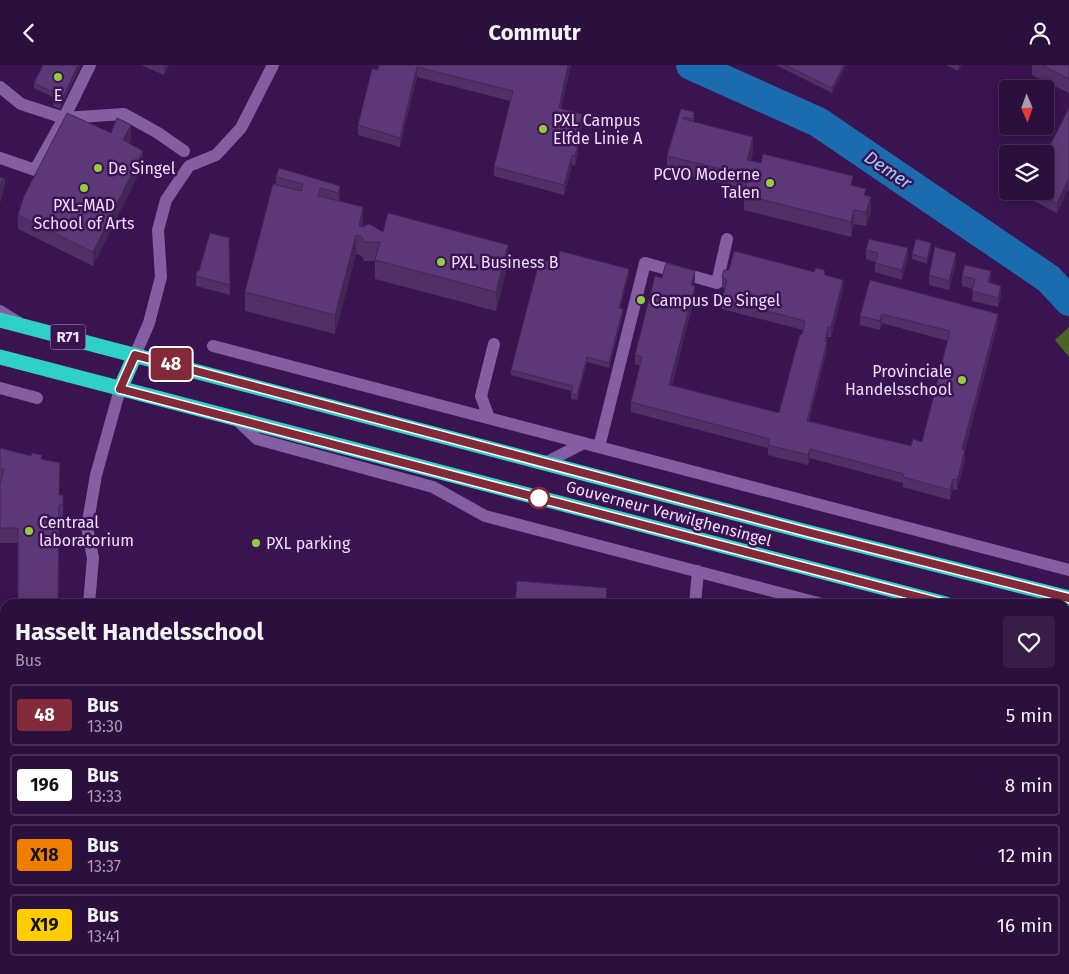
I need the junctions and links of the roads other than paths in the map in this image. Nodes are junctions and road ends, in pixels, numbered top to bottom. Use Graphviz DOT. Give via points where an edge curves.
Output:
graph roads {
  1 [pos="90,65"];
  2 [pos="273,65"];
  3 [pos="0,87"];
  4 [pos="64,118"];
  5 [pos="184,151"];
  6 [pos="0,158"];
  7 [pos="726,239"];
  8 [pos="0,311"];
  9 [pos="0,319"];
  10 [pos="24,326"];
  11 [pos="494,344"];
  12 [pos="213,345"];
  13 [pos="135,355"];
  14 [pos="0,357"];
  15 [pos="0,388"];
  16 [pos="120,389"];
  17 [pos="37,398"];
  18 [pos="489,418"];
  19 [pos="237,420"];
  20 [pos="584,443"];
  21 [pos="599,447"];
  22 [pos="545,463"];
  23 [pos="1069,570"];
  24 [pos="698,571"];
  25 [pos="90,599"];
  26 [pos="695,599"];
  27 [pos="803,599"];
  28 [pos="927,599"];
  29 [pos="1069,599"];
  1 -- 4 [label="street"];
  2 -- 13 [label="street" via="241,128 216,155 189,166 166,200 158,229 161,277 149,323"];
  3 -- 4 [label="street" via="21,104"];
  4 -- 5 [label="street" via="124,115"];
  4 -- 6 [label="street" via="35,171"];
  7 -- 21 [label="street" via="717,283 645,263"];
  8 -- 10 [label="street, Gouverneur Verwilghensingel"];
  9 -- 10 [label="highway, Gouverneur Verwilghensingel / R71"];
  10 -- 13 [label="highway, Gouverneur Verwilghensingel / R71"];
  11 -- 18 [label="street" via="481,396"];
  12 -- 18 [label="street"];
  13 -- 16 [label="highway"];
  13 -- 22 [label="highway, Gouverneur Verwilghensingel / R71"];
  14 -- 16 [label="highway, Gouverneur Verwilghensingel / R71"];
  15 -- 17 [label="street"];
  16 -- 19 [label="highway, Gouverneur Verwilghensingel / R71"];
  16 -- 25 [label="street" via="96,475 87,527 93,557"];
  18 -- 20 [label="street"];
  19 -- 24 [label="street, Gouverneur Verwilghensingel" via="257,439 433,487 485,516"];
  19 -- 28 [label="highway, Gouverneur Verwilghensingel / R71"];
  20 -- 21 [label="street"];
  20 -- 22 [label="street, Gouverneur Verwilghensingel"];
  21 -- 23 [label="street"];
  22 -- 29 [label="highway, Gouverneur Verwilghensingel / R71"];
  24 -- 26 [label="street"];
  24 -- 27 [label="street, Gouverneur Verwilghensingel"];
}
